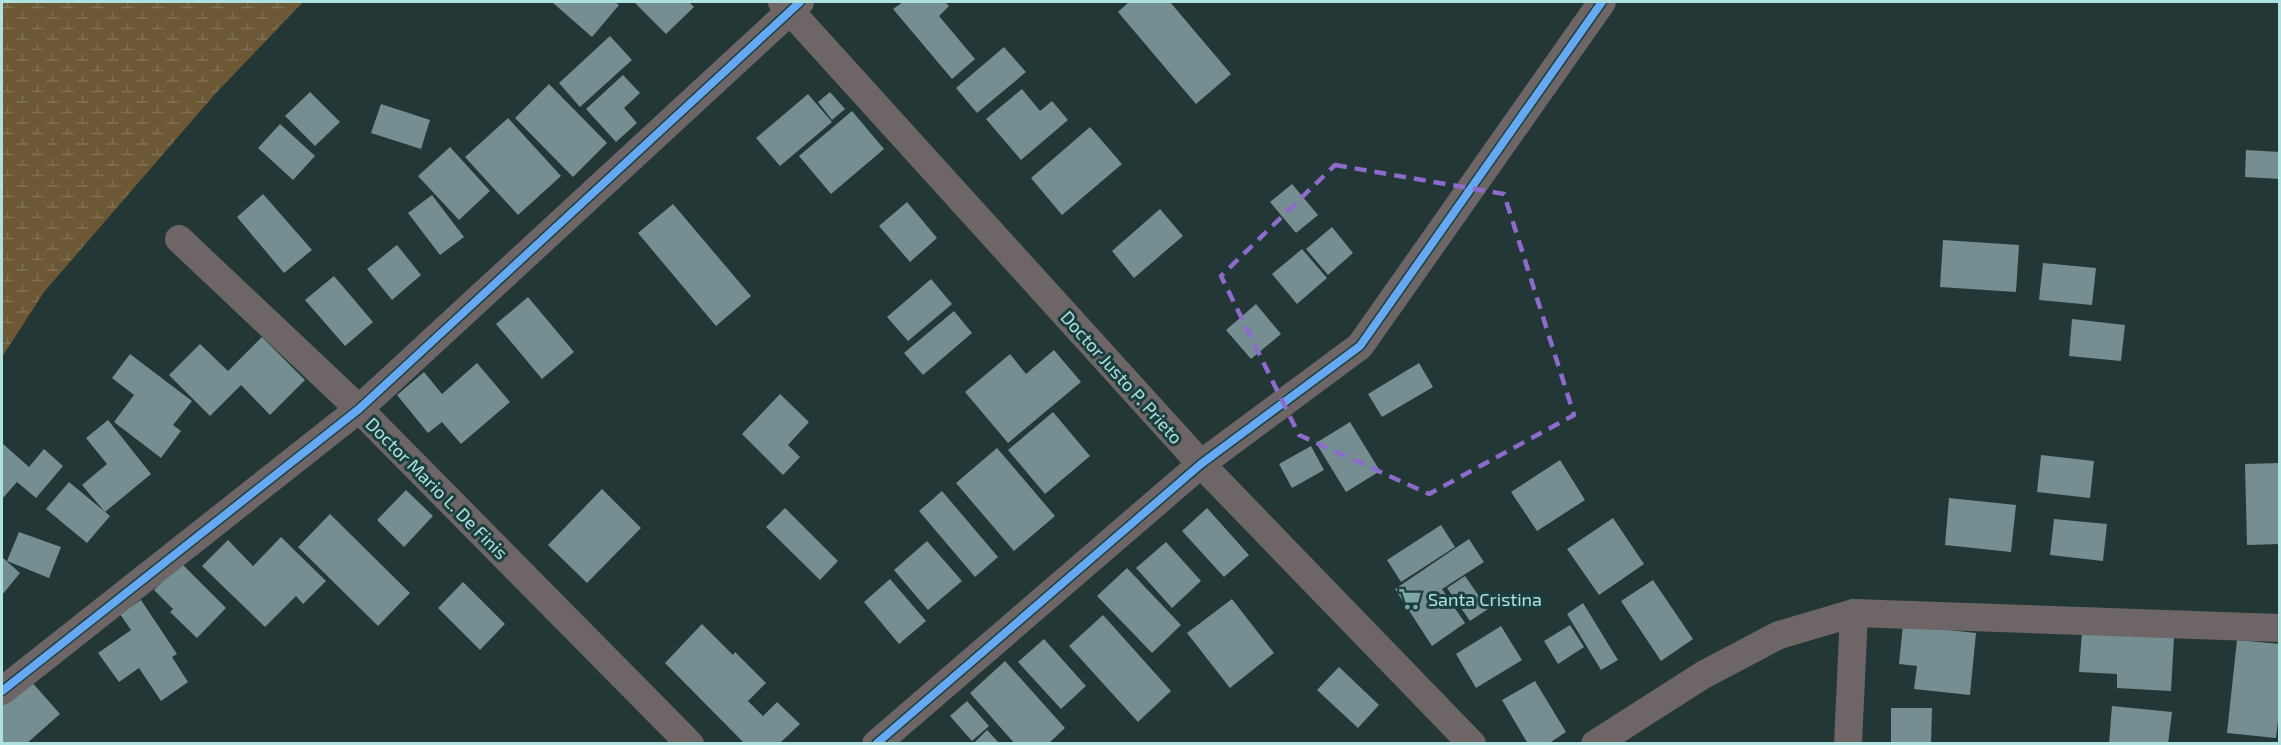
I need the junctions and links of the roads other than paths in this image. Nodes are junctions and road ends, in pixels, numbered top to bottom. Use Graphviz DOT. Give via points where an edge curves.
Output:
graph roads {
  1 [pos="1602,2"];
  2 [pos="791,5"];
  3 [pos="179,239"];
  4 [pos="359,409"];
  5 [pos="1201,464"];
  6 [pos="1854,613"];
  7 [pos="2280,628"];
  8 [pos="2,691"];
  9 [pos="690,744"];
  10 [pos="876,744"];
  11 [pos="1472,744"];
  12 [pos="1595,744"];
  13 [pos="1848,744"];
  1 -- 5 [label="street" via="1360,346"];
  2 -- 4 [label="street"];
  2 -- 5 [label="street, Doctor Justo P. Prieto"];
  3 -- 4 [label="street, Doctor Mario L. De Finis"];
  4 -- 8 [label="street"];
  4 -- 9 [label="street, Doctor Mario L. De Finis"];
  5 -- 10 [label="street"];
  5 -- 11 [label="street, Doctor Justo P. Prieto"];
  6 -- 7 [label="street"];
  6 -- 12 [label="street" via="1779,636 1703,675"];
  6 -- 13 [label="street"];
}
